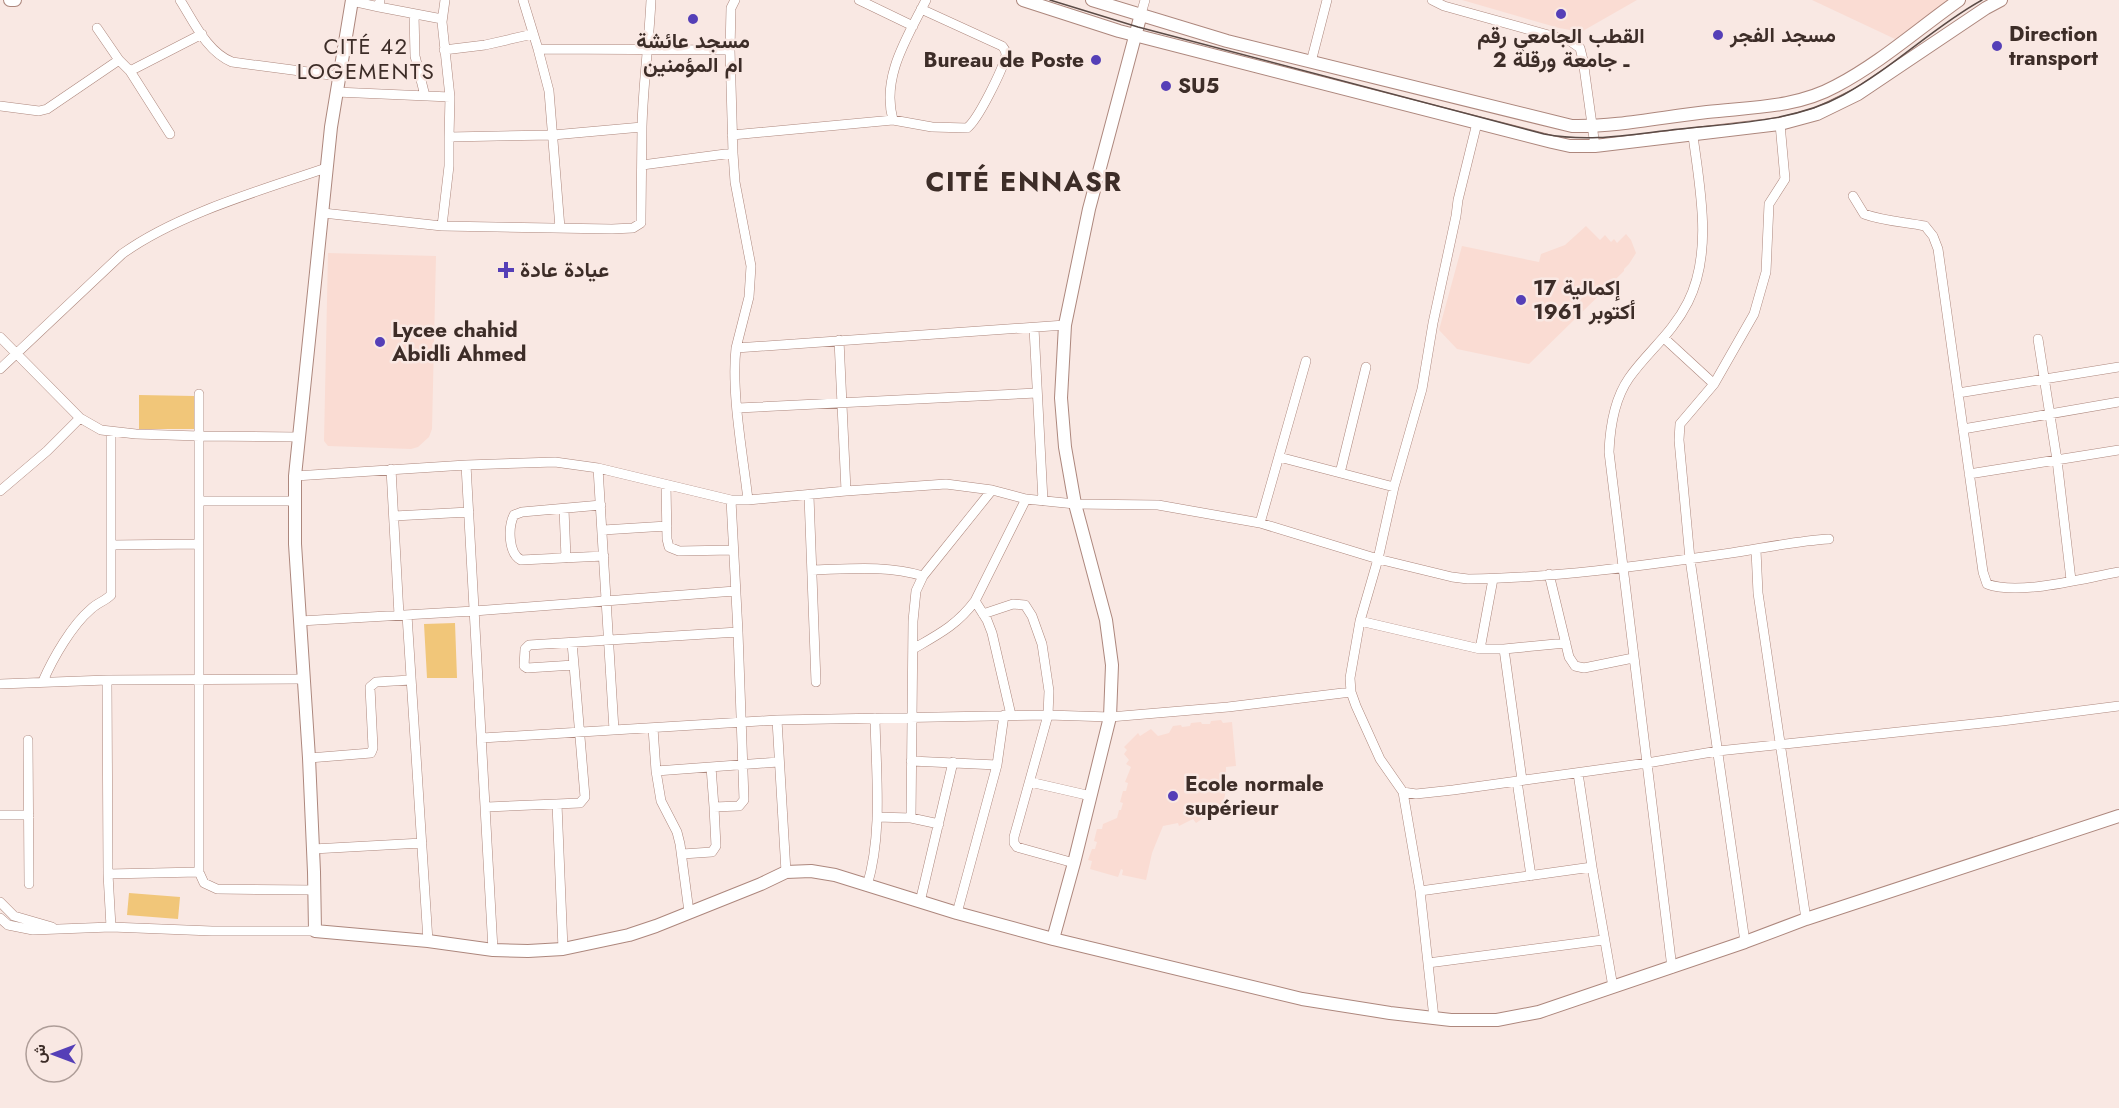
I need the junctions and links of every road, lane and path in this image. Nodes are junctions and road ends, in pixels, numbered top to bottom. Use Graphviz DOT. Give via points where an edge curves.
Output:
graph roads {
  1 [pos="10,0"];
  2 [pos="15,0"];
  3 [pos="180,0"];
  4 [pos="445,0"];
  5 [pos="523,0"];
  6 [pos="651,0"];
  7 [pos="735,0"];
  8 [pos="859,0"];
  9 [pos="1023,0"];
  10 [pos="1092,0"];
  11 [pos="1145,0"];
  12 [pos="1327,0"];
  13 [pos="1431,0"];
  14 [pos="1959,0"];
  15 [pos="2001,0"];
  16 [pos="352,1"];
  17 [pos="380,4"];
  18 [pos="924,4"];
  19 [pos="414,14"];
  20 [pos="1141,14"];
  21 [pos="442,19"];
  22 [pos="913,26"];
  23 [pos="97,28"];
  24 [pos="201,34"];
  25 [pos="533,34"];
  26 [pos="1135,35"];
  27 [pos="648,48"];
  28 [pos="538,49"];
  29 [pos="444,50"];
  30 [pos="730,50"];
  31 [pos="119,60"];
  32 [pos="1311,62"];
  33 [pos="130,71"];
  34 [pos="338,76"];
  35 [pos="336,92"];
  36 [pos="425,96"];
  37 [pos="450,98"];
  38 [pos="0,106"];
  39 [pos="893,120"];
  40 [pos="1478,123"];
  41 [pos="1780,124"];
  42 [pos="642,127"];
  43 [pos="1593,127"];
  44 [pos="170,134"];
  45 [pos="553,135"];
  46 [pos="732,135"];
  47 [pos="1693,136"];
  48 [pos="449,137"];
  49 [pos="1595,146"];
  50 [pos="733,153"];
  51 [pos="642,165"];
  52 [pos="326,168"];
  53 [pos="1853,196"];
  54 [pos="323,213"];
  55 [pos="442,226"];
  56 [pos="560,228"];
  57 [pos="1065,325"];
  58 [pos="1034,328"];
  59 [pos="0,337"];
  60 [pos="1665,338"];
  61 [pos="2038,339"];
  62 [pos="839,340"];
  63 [pos="736,348"];
  64 [pos="16,354"];
  65 [pos="1306,361"];
  66 [pos="1366,367"];
  67 [pos="2119,367"];
  68 [pos="0,369"];
  69 [pos="2044,378"];
  70 [pos="1714,384"];
  71 [pos="1037,393"];
  72 [pos="1958,393"];
  73 [pos="199,394"];
  74 [pos="2119,402"];
  75 [pos="842,404"];
  76 [pos="738,408"];
  77 [pos="2050,415"];
  78 [pos="80,418"];
  79 [pos="1963,429"];
  80 [pos="111,432"];
  81 [pos="199,436"];
  82 [pos="298,436"];
  83 [pos="2119,450"];
  84 [pos="1279,457"];
  85 [pos="2056,460"];
  86 [pos="466,465"];
  87 [pos="598,468"];
  88 [pos="391,469"];
  89 [pos="1340,473"];
  90 [pos="1970,474"];
  91 [pos="295,476"];
  92 [pos="666,484"];
  93 [pos="1394,487"];
  94 [pos="992,490"];
  95 [pos="0,491"];
  96 [pos="846,491"];
  97 [pos="809,496"];
  98 [pos="1026,499"];
  99 [pos="731,500"];
  100 [pos="748,500"];
  101 [pos="199,501"];
  102 [pos="294,501"];
  103 [pos="1043,501"];
  104 [pos="1076,504"];
  105 [pos="601,505"];
  106 [pos="564,509"];
  107 [pos="469,512"];
  108 [pos="394,516"];
  109 [pos="1260,523"];
  110 [pos="667,526"];
  111 [pos="603,530"];
  112 [pos="1829,539"];
  113 [pos="200,544"];
  114 [pos="111,545"];
  115 [pos="733,550"];
  116 [pos="1756,550"];
  117 [pos="604,556"];
  118 [pos="566,558"];
  119 [pos="1690,559"];
  120 [pos="1378,560"];
  121 [pos="1622,569"];
  122 [pos="812,570"];
  123 [pos="2119,572"];
  124 [pos="1549,574"];
  125 [pos="923,576"];
  126 [pos="1493,579"];
  127 [pos="2072,580"];
  128 [pos="735,591"];
  129 [pos="975,600"];
  130 [pos="606,601"];
  131 [pos="474,611"];
  132 [pos="983,614"];
  133 [pos="403,615"];
  134 [pos="300,621"];
  135 [pos="1360,621"];
  136 [pos="738,632"];
  137 [pos="609,641"];
  138 [pos="572,643"];
  139 [pos="1566,643"];
  140 [pos="913,649"];
  141 [pos="1480,649"];
  142 [pos="1504,649"];
  143 [pos="1634,658"];
  144 [pos="574,665"];
  145 [pos="304,679"];
  146 [pos="107,680"];
  147 [pos="200,680"];
  148 [pos="411,680"];
  149 [pos="43,681"];
  150 [pos="816,682"];
  151 [pos="0,684"];
  152 [pos="1351,692"];
  153 [pos="2119,706"];
  154 [pos="1048,714"];
  155 [pos="1008,715"];
  156 [pos="1110,717"];
  157 [pos="875,718"];
  158 [pos="912,718"];
  159 [pos="777,720"];
  160 [pos="742,722"];
  161 [pos="653,728"];
  162 [pos="614,730"];
  163 [pos="580,733"];
  164 [pos="482,738"];
  165 [pos="28,740"];
  166 [pos="1779,745"];
  167 [pos="1719,751"];
  168 [pos="309,758"];
  169 [pos="911,761"];
  170 [pos="778,762"];
  171 [pos="952,762"];
  172 [pos="1647,763"];
  173 [pos="744,765"];
  174 [pos="997,765"];
  175 [pos="711,767"];
  176 [pos="656,771"];
  177 [pos="1578,773"];
  178 [pos="1519,781"];
  179 [pos="1029,782"];
  180 [pos="1403,792"];
  181 [pos="1091,796"];
  182 [pos="557,804"];
  183 [pos="487,807"];
  184 [pos="714,807"];
  185 [pos="0,815"];
  186 [pos="29,815"];
  187 [pos="2119,816"];
  188 [pos="877,817"];
  189 [pos="911,818"];
  190 [pos="939,824"];
  191 [pos="422,843"];
  192 [pos="313,849"];
  193 [pos="682,855"];
  194 [pos="1074,863"];
  195 [pos="1592,867"];
  196 [pos="199,872"];
  197 [pos="786,872"];
  198 [pos="108,874"];
  199 [pos="1531,876"];
  200 [pos="29,884"];
  201 [pos="867,886"];
  202 [pos="315,890"];
  203 [pos="1420,891"];
  204 [pos="0,902"];
  205 [pos="920,902"];
  206 [pos="689,912"];
  207 [pos="957,914"];
  208 [pos="0,918"];
  209 [pos="1806,919"];
  210 [pos="111,927"];
  211 [pos="57,929"];
  212 [pos="315,931"];
  213 [pos="1053,939"];
  214 [pos="1603,940"];
  215 [pos="428,941"];
  216 [pos="1745,942"];
  217 [pos="563,949"];
  218 [pos="493,950"];
  219 [pos="1428,963"];
  220 [pos="1672,968"];
  221 [pos="1613,987"];
  222 [pos="1434,1018"];
  1 -- 2 [label="street"];
  3 -- 24 [label="street"];
  4 -- 21 [label="street"];
  5 -- 25 [label="street"];
  6 -- 27 [label="street"];
  7 -- 30 [label="street" via="731,8"];
  8 -- 22 [label="street"];
  9 -- 26 [label="street"];
  10 -- 20 [label="street"];
  11 -- 20 [label="street"];
  12 -- 32 [label="street"];
  13 -- 43 [label="street" via="1577,44 1582,52"];
  14 -- 43 [label="street" via="1866,68 1816,96 1769,107"];
  15 -- 41 [label="street" via="1836,107"];
  16 -- 17 [label="street"];
  16 -- 34 [label="street"];
  17 -- 19 [label="street"];
  18 -- 22 [label="street"];
  18 -- 39 [label="street" via="1002,46 1005,56 977,118 967,128"];
  19 -- 21 [label="street"];
  19 -- 36 [label="street" via="415,56"];
  20 -- 26 [label="street"];
  20 -- 32 [label="street"];
  21 -- 29 [label="street"];
  22 -- 39 [label="street" via="891,80"];
  23 -- 31 [label="street"];
  24 -- 33 [label="street"];
  24 -- 34 [label="street" via="218,54 232,62"];
  25 -- 28 [label="street"];
  25 -- 29 [label="street"];
  26 -- 40 [label="street"];
  26 -- 57 [label="street" via="1089,209"];
  27 -- 28 [label="street"];
  27 -- 30 [label="street"];
  27 -- 42 [label="street"];
  28 -- 45 [label="street" via="548,82"];
  29 -- 37 [label="street"];
  30 -- 46 [label="street"];
  31 -- 33 [label="street"];
  31 -- 38 [label="street" via="47,109"];
  32 -- 43 [label="street" via="1572,126"];
  33 -- 44 [label="street"];
  34 -- 35 [label="street"];
  35 -- 36 [label="street"];
  35 -- 52 [label="street"];
  36 -- 37 [label="street"];
  37 -- 48 [label="street"];
  39 -- 46 [label="street"];
  40 -- 49 [label="street" via="1570,146"];
  40 -- 93 [label="street" via="1458,200 1422,389"];
  41 -- 47 [label="street"];
  41 -- 70 [label="street" via="1785,179 1769,204 1766,272 1754,314"];
  42 -- 45 [label="street"];
  42 -- 51 [label="street"];
  43 -- 49 [label="street"];
  45 -- 48 [label="street"];
  45 -- 56 [label="street"];
  46 -- 50 [label="street"];
  47 -- 49 [label="street"];
  47 -- 60 [label="street" via="1702,210 1698,273 1688,302"];
  48 -- 55 [label="street"];
  50 -- 51 [label="street"];
  50 -- 63 [label="street" via="751,266 749,297"];
  51 -- 56 [label="street" via="639,225 621,229"];
  52 -- 54 [label="street"];
  52 -- 64 [label="street" via="218,206 147,237 122,254"];
  53 -- 72 [label="street" via="1864,214 1925,226 1933,236"];
  54 -- 55 [label="street"];
  54 -- 82 [label="street"];
  55 -- 56 [label="street"];
  57 -- 58 [label="street"];
  57 -- 104 [label="street" via="1062,421"];
  58 -- 62 [label="street"];
  58 -- 71 [label="street"];
  59 -- 64 [label="street"];
  60 -- 70 [label="street"];
  60 -- 121 [label="street" via="1629,378 1609,438"];
  61 -- 69 [label="street"];
  62 -- 63 [label="street"];
  62 -- 75 [label="street"];
  63 -- 76 [label="street"];
  64 -- 68 [label="street"];
  64 -- 78 [label="street"];
  65 -- 84 [label="street"];
  66 -- 89 [label="street"];
  67 -- 69 [label="street"];
  69 -- 72 [label="street"];
  69 -- 77 [label="street"];
  70 -- 119 [label="street" via="1680,424"];
  71 -- 75 [label="street"];
  71 -- 103 [label="street"];
  72 -- 79 [label="street"];
  73 -- 81 [label="street"];
  74 -- 77 [label="street"];
  75 -- 76 [label="street"];
  75 -- 96 [label="street"];
  76 -- 100 [label="street"];
  77 -- 79 [label="street"];
  77 -- 85 [label="street"];
  78 -- 80 [label="street"];
  78 -- 95 [label="street"];
  79 -- 90 [label="street"];
  80 -- 81 [label="street"];
  80 -- 114 [label="street"];
  81 -- 82 [label="street"];
  81 -- 101 [label="street"];
  82 -- 91 [label="street"];
  83 -- 85 [label="street"];
  84 -- 89 [label="street"];
  84 -- 109 [label="street"];
  85 -- 90 [label="street"];
  85 -- 127 [label="street"];
  86 -- 87 [label="street" via="547,462"];
  86 -- 88 [label="street"];
  86 -- 107 [label="street"];
  87 -- 92 [label="street"];
  87 -- 105 [label="street"];
  88 -- 91 [label="street"];
  88 -- 108 [label="street"];
  89 -- 93 [label="street"];
  90 -- 127 [label="street" via="1987,584 2018,589"];
  91 -- 102 [label="street"];
  92 -- 99 [label="street"];
  92 -- 110 [label="street"];
  93 -- 120 [label="street"];
  94 -- 96 [label="street" via="938,484"];
  94 -- 98 [label="street"];
  94 -- 125 [label="street"];
  96 -- 97 [label="street"];
  97 -- 100 [label="street"];
  97 -- 122 [label="street"];
  98 -- 103 [label="street"];
  98 -- 129 [label="street"];
  99 -- 100 [label="street"];
  99 -- 115 [label="street"];
  101 -- 102 [label="street"];
  101 -- 113 [label="street"];
  102 -- 134 [label="street"];
  103 -- 104 [label="street"];
  104 -- 109 [label="street" via="1158,505"];
  104 -- 156 [label="street" via="1106,620 1112,665"];
  105 -- 106 [label="street"];
  105 -- 111 [label="street"];
  106 -- 118 [label="street"];
  106 -- 118 [label="street" via="518,513 511,526 512,550 518,559"];
  107 -- 108 [label="street"];
  107 -- 131 [label="street"];
  108 -- 133 [label="street"];
  109 -- 120 [label="street"];
  110 -- 111 [label="street"];
  110 -- 115 [label="street" via="668,543 675,550"];
  111 -- 117 [label="street"];
  112 -- 116 [label="street"];
  113 -- 114 [label="street"];
  113 -- 147 [label="street"];
  114 -- 149 [label="street" via="111,595 88,611 75,627"];
  115 -- 128 [label="street"];
  116 -- 119 [label="street"];
  116 -- 166 [label="street" via="1758,593"];
  117 -- 118 [label="street"];
  117 -- 130 [label="street"];
  119 -- 121 [label="street"];
  119 -- 167 [label="street"];
  120 -- 126 [label="street" via="1452,577"];
  120 -- 135 [label="street"];
  121 -- 124 [label="street"];
  121 -- 143 [label="street"];
  122 -- 125 [label="street" via="885,569"];
  122 -- 150 [label="street"];
  123 -- 127 [label="street"];
  124 -- 126 [label="street"];
  124 -- 139 [label="street"];
  125 -- 140 [label="street" via="916,591"];
  126 -- 141 [label="street"];
  128 -- 130 [label="street"];
  128 -- 136 [label="street"];
  129 -- 132 [label="street"];
  129 -- 140 [label="street" via="951,627"];
  130 -- 131 [label="street"];
  130 -- 137 [label="street"];
  131 -- 133 [label="street"];
  131 -- 164 [label="street"];
  132 -- 154 [label="street" via="1017,604 1029,610 1047,669"];
  132 -- 155 [label="street" via="992,633"];
  133 -- 134 [label="street"];
  133 -- 148 [label="street"];
  134 -- 145 [label="street"];
  135 -- 141 [label="street"];
  135 -- 152 [label="street"];
  136 -- 137 [label="street"];
  136 -- 160 [label="street"];
  137 -- 138 [label="street"];
  137 -- 162 [label="street"];
  138 -- 144 [label="street"];
  138 -- 144 [label="street" via="527,646 524,664 527,668"];
  139 -- 142 [label="street"];
  139 -- 143 [label="street" via="1575,666 1584,668"];
  140 -- 158 [label="street"];
  141 -- 142 [label="street"];
  142 -- 178 [label="street"];
  143 -- 172 [label="street"];
  144 -- 163 [label="street"];
  145 -- 147 [label="street"];
  145 -- 168 [label="street"];
  146 -- 147 [label="street"];
  146 -- 149 [label="street"];
  146 -- 198 [label="street"];
  147 -- 196 [label="street"];
  148 -- 168 [label="street" via="376,682 370,687 371,753"];
  148 -- 191 [label="street"];
  149 -- 151 [label="street"];
  152 -- 156 [label="street"];
  152 -- 180 [label="street" via="1380,759"];
  153 -- 166 [label="street"];
  154 -- 155 [label="street"];
  154 -- 156 [label="street"];
  154 -- 179 [label="street"];
  155 -- 158 [label="street"];
  155 -- 174 [label="street"];
  156 -- 181 [label="street"];
  157 -- 158 [label="street"];
  157 -- 159 [label="street"];
  157 -- 188 [label="street"];
  158 -- 169 [label="street"];
  159 -- 160 [label="street"];
  159 -- 170 [label="street"];
  160 -- 161 [label="street"];
  160 -- 173 [label="street"];
  161 -- 162 [label="street"];
  161 -- 176 [label="street"];
  162 -- 163 [label="street"];
  163 -- 164 [label="street"];
  163 -- 182 [label="street" via="585,797 580,803"];
  164 -- 183 [label="street"];
  165 -- 186 [label="street"];
  166 -- 167 [label="street"];
  166 -- 209 [label="street"];
  167 -- 172 [label="street"];
  167 -- 216 [label="street"];
  168 -- 192 [label="street"];
  169 -- 171 [label="street"];
  169 -- 189 [label="street"];
  170 -- 173 [label="street"];
  170 -- 197 [label="street"];
  171 -- 174 [label="street"];
  171 -- 190 [label="street"];
  172 -- 177 [label="street"];
  172 -- 220 [label="street"];
  173 -- 175 [label="street"];
  173 -- 184 [label="street" via="742,804"];
  174 -- 207 [label="street"];
  175 -- 176 [label="street"];
  175 -- 184 [label="street"];
  176 -- 193 [label="street" via="661,801 677,832"];
  177 -- 178 [label="street"];
  177 -- 195 [label="street"];
  178 -- 180 [label="street" via="1416,794"];
  178 -- 199 [label="street"];
  179 -- 181 [label="street"];
  179 -- 194 [label="street" via="1014,843"];
  180 -- 203 [label="street"];
  181 -- 194 [label="street"];
  182 -- 183 [label="street"];
  182 -- 217 [label="street"];
  183 -- 218 [label="street"];
  184 -- 193 [label="street" via="715,849"];
  185 -- 186 [label="street"];
  186 -- 200 [label="street"];
  187 -- 209 [label="street"];
  188 -- 189 [label="street"];
  188 -- 201 [label="street"];
  189 -- 190 [label="street"];
  190 -- 205 [label="street"];
  191 -- 192 [label="street"];
  191 -- 215 [label="street"];
  192 -- 202 [label="street"];
  193 -- 206 [label="street"];
  194 -- 213 [label="street"];
  195 -- 199 [label="street"];
  195 -- 214 [label="street"];
  196 -- 198 [label="street"];
  196 -- 202 [label="street" via="204,883 217,890"];
  197 -- 201 [label="street" via="835,875"];
  197 -- 206 [label="street"];
  198 -- 210 [label="street"];
  199 -- 203 [label="street"];
  201 -- 205 [label="street"];
  202 -- 212 [label="street"];
  203 -- 219 [label="street"];
  204 -- 211 [label="street" via="14,916"];
  205 -- 207 [label="street"];
  206 -- 217 [label="street" via="629,935"];
  207 -- 213 [label="street"];
  208 -- 211 [label="street" via="19,929"];
  209 -- 216 [label="street"];
  210 -- 211 [label="street"];
  210 -- 212 [label="street"];
  212 -- 215 [label="street"];
  213 -- 222 [label="street" via="1302,999"];
  214 -- 219 [label="street"];
  214 -- 221 [label="street"];
  215 -- 218 [label="street"];
  216 -- 220 [label="street"];
  217 -- 218 [label="street"];
  219 -- 222 [label="street"];
  220 -- 221 [label="street"];
  221 -- 222 [label="street" via="1539,1012 1497,1020"];
}
